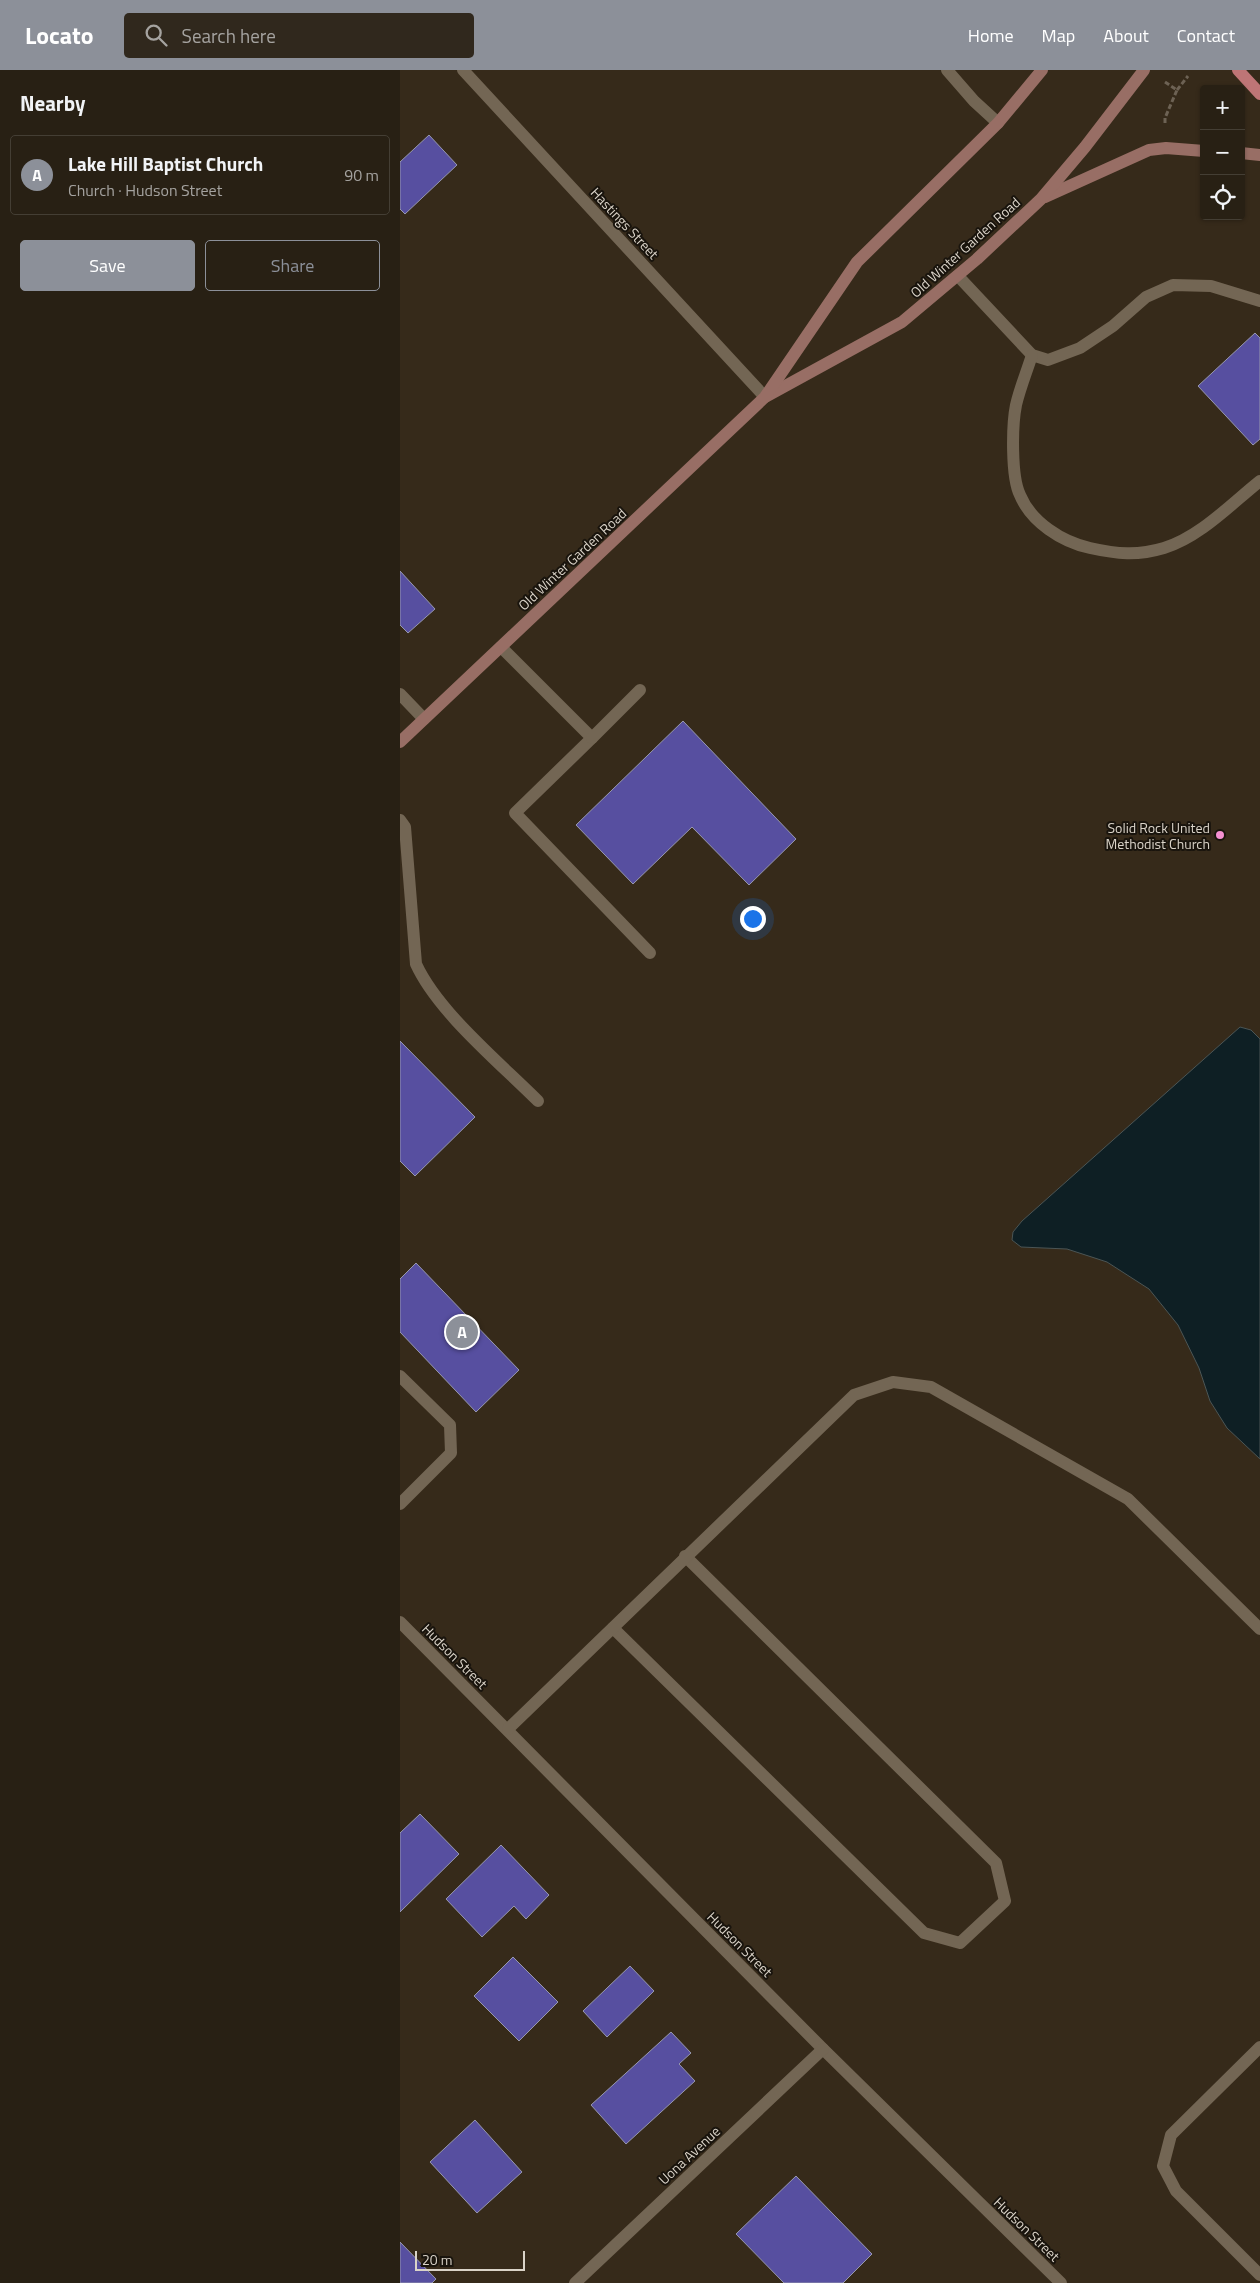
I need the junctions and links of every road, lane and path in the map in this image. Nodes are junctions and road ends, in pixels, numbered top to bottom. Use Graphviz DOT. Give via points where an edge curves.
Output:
graph roads {
  1 [pos="463,70"];
  2 [pos="947,70"];
  3 [pos="1042,70"];
  4 [pos="1144,70"];
  5 [pos="1238,70"];
  6 [pos="1188,76"];
  7 [pos="1163,80"];
  8 [pos="1177,90"];
  9 [pos="1260,94"];
  10 [pos="998,123"];
  11 [pos="1165,127"];
  12 [pos="1200,151"];
  13 [pos="1245,153"];
  14 [pos="1260,155"];
  15 [pos="1041,199"];
  16 [pos="958,276"];
  17 [pos="1260,301"];
  18 [pos="1032,355"];
  19 [pos="765,397"];
  20 [pos="1260,481"];
  21 [pos="501,647"];
  22 [pos="640,690"];
  23 [pos="400,694"];
  24 [pos="424,719"];
  25 [pos="592,738"];
  26 [pos="400,742"];
  27 [pos="400,820"];
  28 [pos="650,953"];
  29 [pos="538,1101"];
  30 [pos="400,1376"];
  31 [pos="400,1504"];
  32 [pos="685,1556"];
  33 [pos="400,1622"];
  34 [pos="613,1628"];
  35 [pos="1260,1629"];
  36 [pos="508,1729"];
  37 [pos="1260,2047"];
  38 [pos="823,2050"];
  39 [pos="1260,2275"];
  40 [pos="575,2283"];
  41 [pos="1062,2283"];
  1 -- 19 [label="street, Hastings Street"];
  2 -- 10 [label="street"];
  3 -- 10 [label="main road, Old Winter Garden Road"];
  4 -- 15 [label="main road, Old Winter Garden Road"];
  5 -- 9 [label="main road"];
  6 -- 8 [label="path"];
  7 -- 8 [label="path"];
  8 -- 11 [label="path" via="1165,118"];
  10 -- 19 [label="main road, Old Winter Garden Road" via="858,262"];
  12 -- 15 [label="main road" via="1149,150"];
  13 -- 14 [label="main road"];
  15 -- 16 [label="main road, Old Winter Garden Road"];
  16 -- 18 [label="street"];
  16 -- 19 [label="main road, Old Winter Garden Road" via="902,322"];
  17 -- 18 [label="street" via="1211,286 1173,285 1146,297 1113,326 1080,348 1048,360"];
  18 -- 20 [label="street" via="1016,406 1013,444 1019,494 1032,515 1076,545 1122,555 1165,548 1201,529"];
  19 -- 21 [label="main road, Old Winter Garden Road"];
  21 -- 24 [label="main road, Old Winter Garden Road"];
  21 -- 25 [label="street"];
  22 -- 25 [label="street"];
  23 -- 24 [label="street"];
  24 -- 26 [label="main road, Old Winter Garden Road"];
  25 -- 28 [label="street" via="515,813"];
  27 -- 29 [label="street" via="405,827 416,964 422,978 436,999"];
  30 -- 31 [label="street" via="450,1425 451,1453"];
  32 -- 34 [label="street"];
  32 -- 34 [label="street" via="996,1863 1005,1901 960,1943 924,1933"];
  32 -- 35 [label="street" via="854,1395 893,1382 931,1387 1128,1500"];
  33 -- 36 [label="street, Hudson Street"];
  34 -- 36 [label="street"];
  36 -- 38 [label="street, Hudson Street"];
  37 -- 39 [label="street" via="1170,2135 1163,2166 1176,2191"];
  38 -- 40 [label="street, Uona Avenue"];
  38 -- 41 [label="street, Hudson Street"];
}
